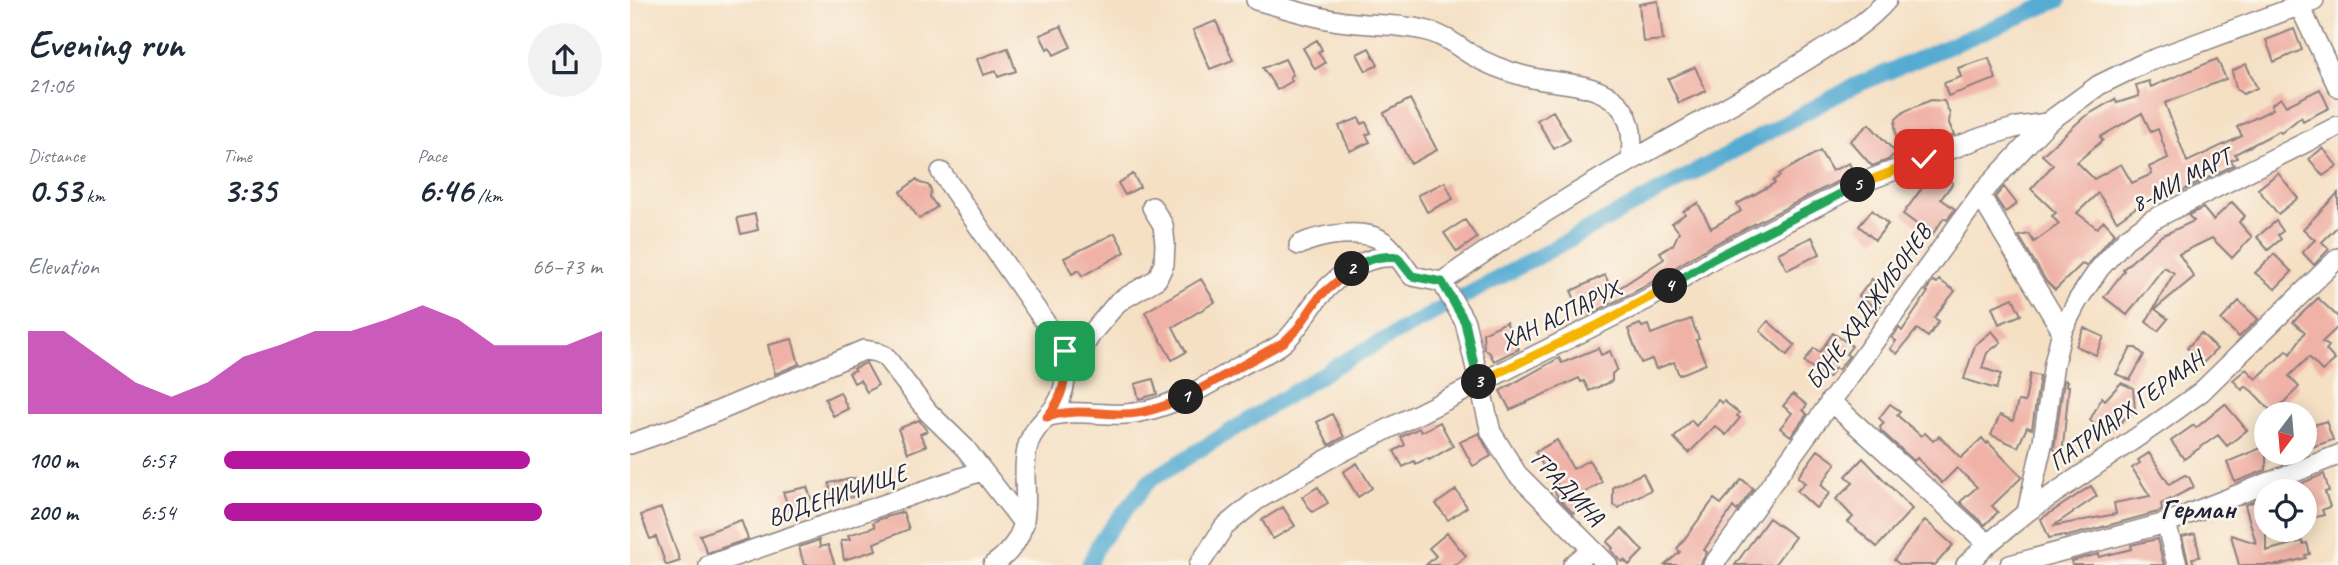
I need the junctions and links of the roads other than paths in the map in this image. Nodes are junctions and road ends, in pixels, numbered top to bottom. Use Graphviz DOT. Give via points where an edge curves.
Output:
graph roads {
  1 [pos="1256,0"];
  2 [pos="1887,0"];
  3 [pos="2307,4"];
  4 [pos="2338,87"];
  5 [pos="2047,123"];
  6 [pos="2338,126"];
  7 [pos="1631,161"];
  8 [pos="941,172"];
  9 [pos="1980,195"];
  10 [pos="1152,207"];
  11 [pos="1299,245"];
  12 [pos="1397,257"];
  13 [pos="2338,258"];
  14 [pos="1442,282"];
  15 [pos="2062,331"];
  16 [pos="1067,372"];
  17 [pos="1478,383"];
  18 [pos="1830,401"];
  19 [pos="1047,417"];
  20 [pos="630,444"];
  21 [pos="2338,455"];
  22 [pos="981,471"];
  23 [pos="2027,512"];
  24 [pos="2166,523"];
  25 [pos="1024,524"];
  26 [pos="1988,544"];
  27 [pos="1592,549"];
  28 [pos="709,565"];
  29 [pos="993,565"];
  30 [pos="1199,565"];
  31 [pos="1573,565"];
  32 [pos="1608,565"];
  33 [pos="1713,565"];
  34 [pos="1966,565"];
  35 [pos="2010,565"];
  36 [pos="2177,565"];
  1 -- 7 [label="street" via="1338,21 1426,31 1502,70 1591,89 1613,99 1626,114 1633,135"];
  2 -- 7 [label="street" via="1755,92"];
  3 -- 4 [label="street"];
  3 -- 5 [label="street, БОНЕ ХАДЖИБОНЕВ" via="2144,63 2099,85"];
  5 -- 9 [label="street, БОНЕ ХАДЖИБОНЕВ"];
  5 -- 17 [label="street, ХАН АСПАРУХ" via="1983,137 1866,181 1713,259 1636,305"];
  6 -- 15 [label="street, 8-МИ МАРТ" via="2152,220 2126,239 2099,269"];
  7 -- 14 [label="street" via="1553,206"];
  8 -- 16 [label="street" via="1065,351"];
  9 -- 15 [label="street"];
  9 -- 18 [label="street, БОНЕ ХАДЖИБОНЕВ"];
  10 -- 16 [label="street" via="1163,225 1165,244 1157,279 1118,302 1091,332"];
  11 -- 12 [label="street" via="1312,238 1360,233 1385,242"];
  12 -- 14 [label="street" via="1412,276"];
  12 -- 19 [label="street" via="1377,257 1352,268 1320,296 1284,342 1195,393 1161,408 1124,414 1061,412"];
  13 -- 23 [label="street, ПАТРИАРХ ГЕРМАН" via="2200,392"];
  14 -- 17 [label="street, ГРАДИНА" via="1465,322"];
  15 -- 23 [label="street, 8-МИ МАРТ"];
  16 -- 19 [label="street" via="1056,406"];
  17 -- 27 [label="street, ГРАДИНА" via="1491,432 1517,474"];
  17 -- 30 [label="street, ХАН АСПАРУХ" via="1257,500 1224,527"];
  18 -- 26 [label="street"];
  18 -- 33 [label="street, БОНЕ ХАДЖИБОНЕВ"];
  19 -- 25 [label="street" via="1026,452"];
  20 -- 22 [label="street" via="864,350 885,356"];
  21 -- 24 [label="street"];
  22 -- 25 [label="street"];
  22 -- 28 [label="street, ВОДЕНИЧИЩЕ"];
  23 -- 26 [label="street, ПАТРИАРХ ГЕРМАН"];
  24 -- 35 [label="street"];
  24 -- 36 [label="street"];
  25 -- 29 [label="street" via="1019,540"];
  26 -- 34 [label="street, ПАТРИАРХ ГЕРМАН"];
  27 -- 31 [label="street"];
  27 -- 32 [label="street, ГРАДИНА"];
}
